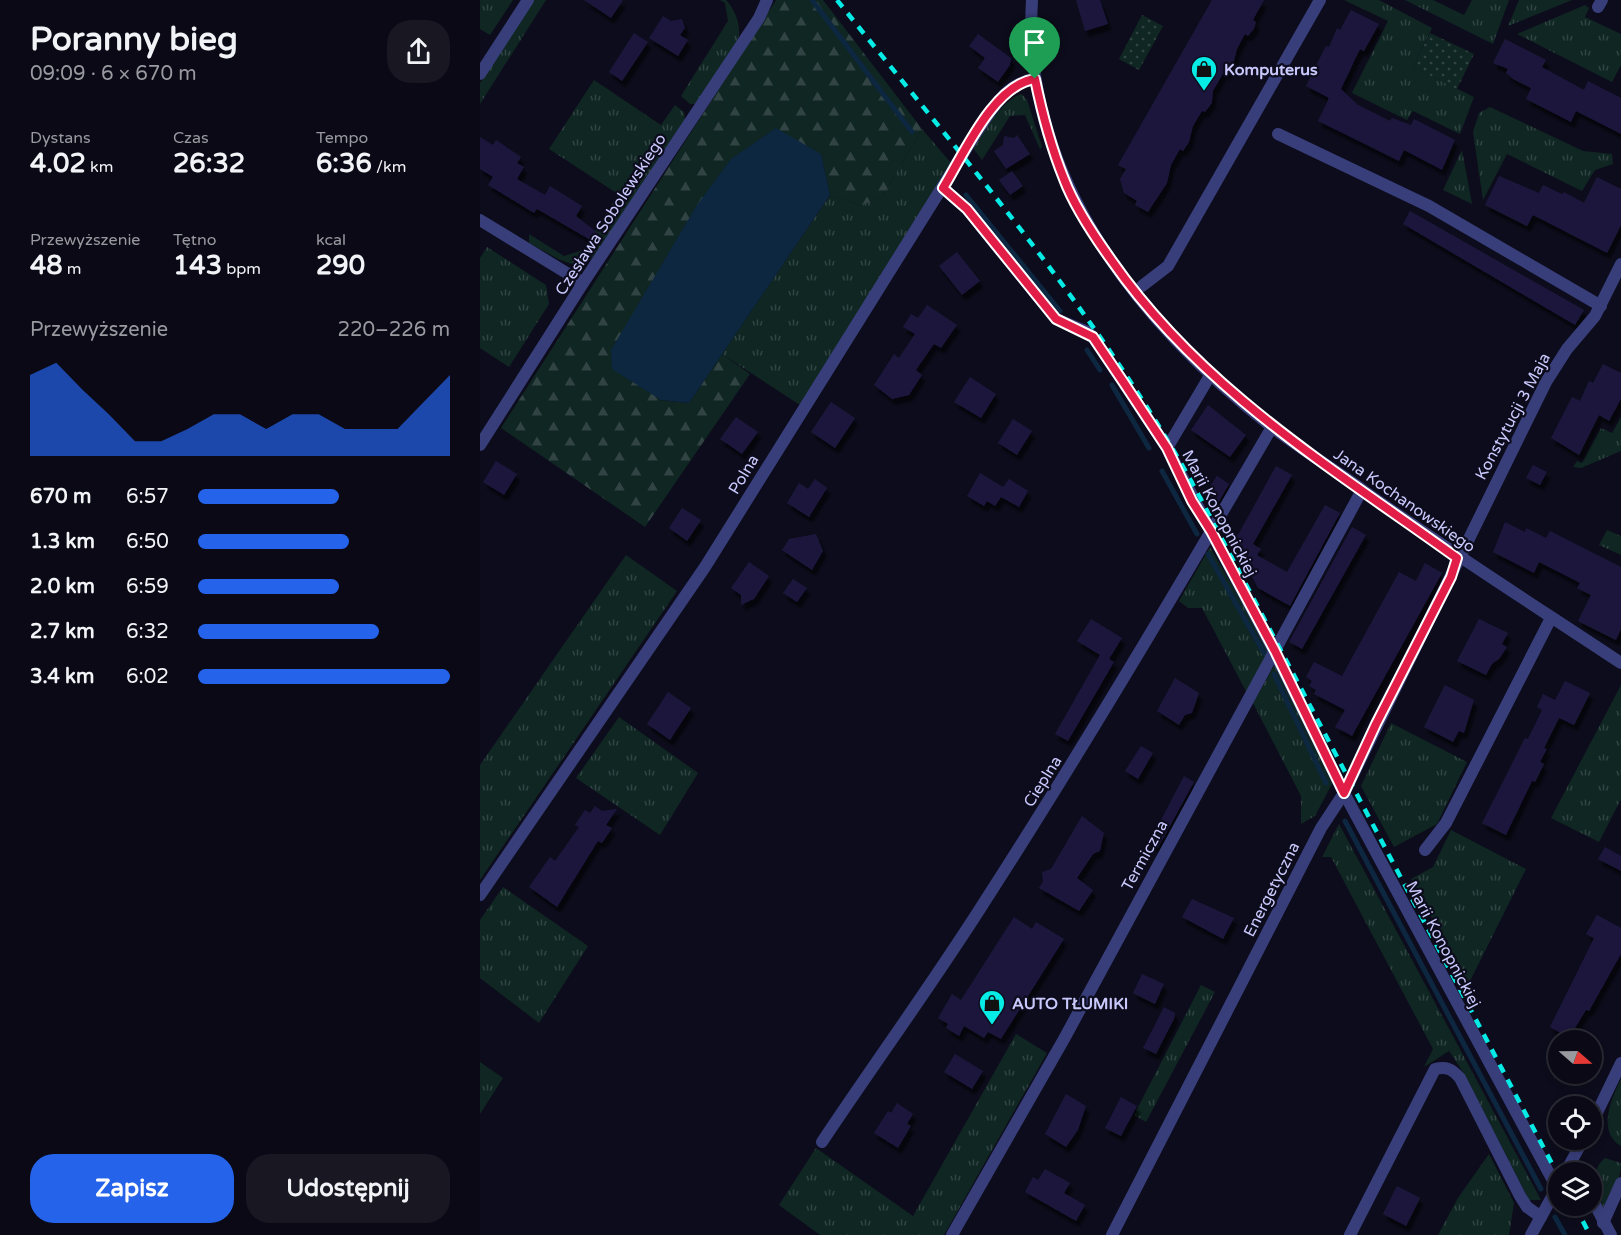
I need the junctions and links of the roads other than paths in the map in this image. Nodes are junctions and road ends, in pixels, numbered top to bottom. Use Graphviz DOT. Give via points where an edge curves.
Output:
graph roads {
  1 [pos="528,0"];
  2 [pos="767,0"];
  3 [pos="1032,0"];
  4 [pos="1320,0"];
  5 [pos="480,74"];
  6 [pos="1035,79"];
  7 [pos="1278,134"];
  8 [pos="943,188"];
  9 [pos="480,220"];
  10 [pos="1621,264"];
  11 [pos="583,283"];
  12 [pos="1138,290"];
  13 [pos="1601,306"];
  14 [pos="1211,374"];
  15 [pos="1272,427"];
  16 [pos="480,446"];
  17 [pos="1167,448"];
  18 [pos="1362,490"];
  19 [pos="1211,531"];
  20 [pos="1457,558"];
  21 [pos="1551,618"];
  22 [pos="1275,651"];
  23 [pos="1621,663"];
  24 [pos="1344,793"];
  25 [pos="1425,850"];
  26 [pos="480,895"];
  27 [pos="1621,1064"];
  28 [pos="1602,1103"];
  29 [pos="822,1142"];
  30 [pos="1548,1169"];
  31 [pos="1621,1183"];
  32 [pos="1548,1205"];
  33 [pos="1600,1216"];
  34 [pos="1541,1217"];
  35 [pos="1603,1223"];
  36 [pos="952,1235"];
  37 [pos="1112,1235"];
  38 [pos="1350,1235"];
  39 [pos="1531,1235"];
  40 [pos="1611,1235"];
  1 -- 5 [label="street"];
  2 -- 11 [label="street, Czesława Sobolewskiego" via="759,18"];
  3 -- 6 [label="street" via="1031,59"];
  4 -- 12 [label="street" via="1168,266"];
  6 -- 8 [label="street, Polna" via="1012,87 1000,99"];
  6 -- 12 [label="street" via="1064,181 1094,235"];
  7 -- 13 [label="street" via="1429,206"];
  8 -- 17 [label="street, Marii Konopnickiej" via="967,209 1056,319 1093,337"];
  8 -- 26 [label="street, Polna" via="705,567"];
  9 -- 11 [label="street"];
  10 -- 13 [label="street, Konstytucji 3 Maja"];
  11 -- 16 [label="street, Czesława Sobolewskiego"];
  12 -- 14 [label="street, Jana Kochanowskiego"];
  13 -- 20 [label="street, Konstytucji 3 Maja" via="1546,382"];
  14 -- 15 [label="street, Jana Kochanowskiego"];
  14 -- 17 [label="street"];
  15 -- 18 [label="street, Jana Kochanowskiego"];
  15 -- 19 [label="street, Cieplna"];
  17 -- 19 [label="street, Marii Konopnickiej"];
  18 -- 20 [label="street, Jana Kochanowskiego"];
  18 -- 22 [label="street, Termiczna"];
  19 -- 22 [label="street, Marii Konopnickiej"];
  19 -- 29 [label="street, Cieplna" via="1178,592 1044,810"];
  20 -- 21 [label="street, Jana Kochanowskiego"];
  20 -- 24 [label="street, Energetyczna"];
  21 -- 23 [label="street, Jana Kochanowskiego"];
  21 -- 25 [label="street" via="1446,823"];
  22 -- 24 [label="street, Marii Konopnickiej"];
  22 -- 36 [label="street, Termiczna" via="1064,1039"];
  24 -- 30 [label="street, Marii Konopnickiej"];
  24 -- 37 [label="street, Energetyczna" via="1321,828"];
  27 -- 28 [label="street"];
  31 -- 35 [label="street"];
  32 -- 34 [label="street"];
  33 -- 35 [label="street"];
  34 -- 38 [label="street" via="1520,1196 1460,1078 1443,1067 1435,1069"];
  34 -- 39 [label="street"];
  35 -- 40 [label="street"];
}
